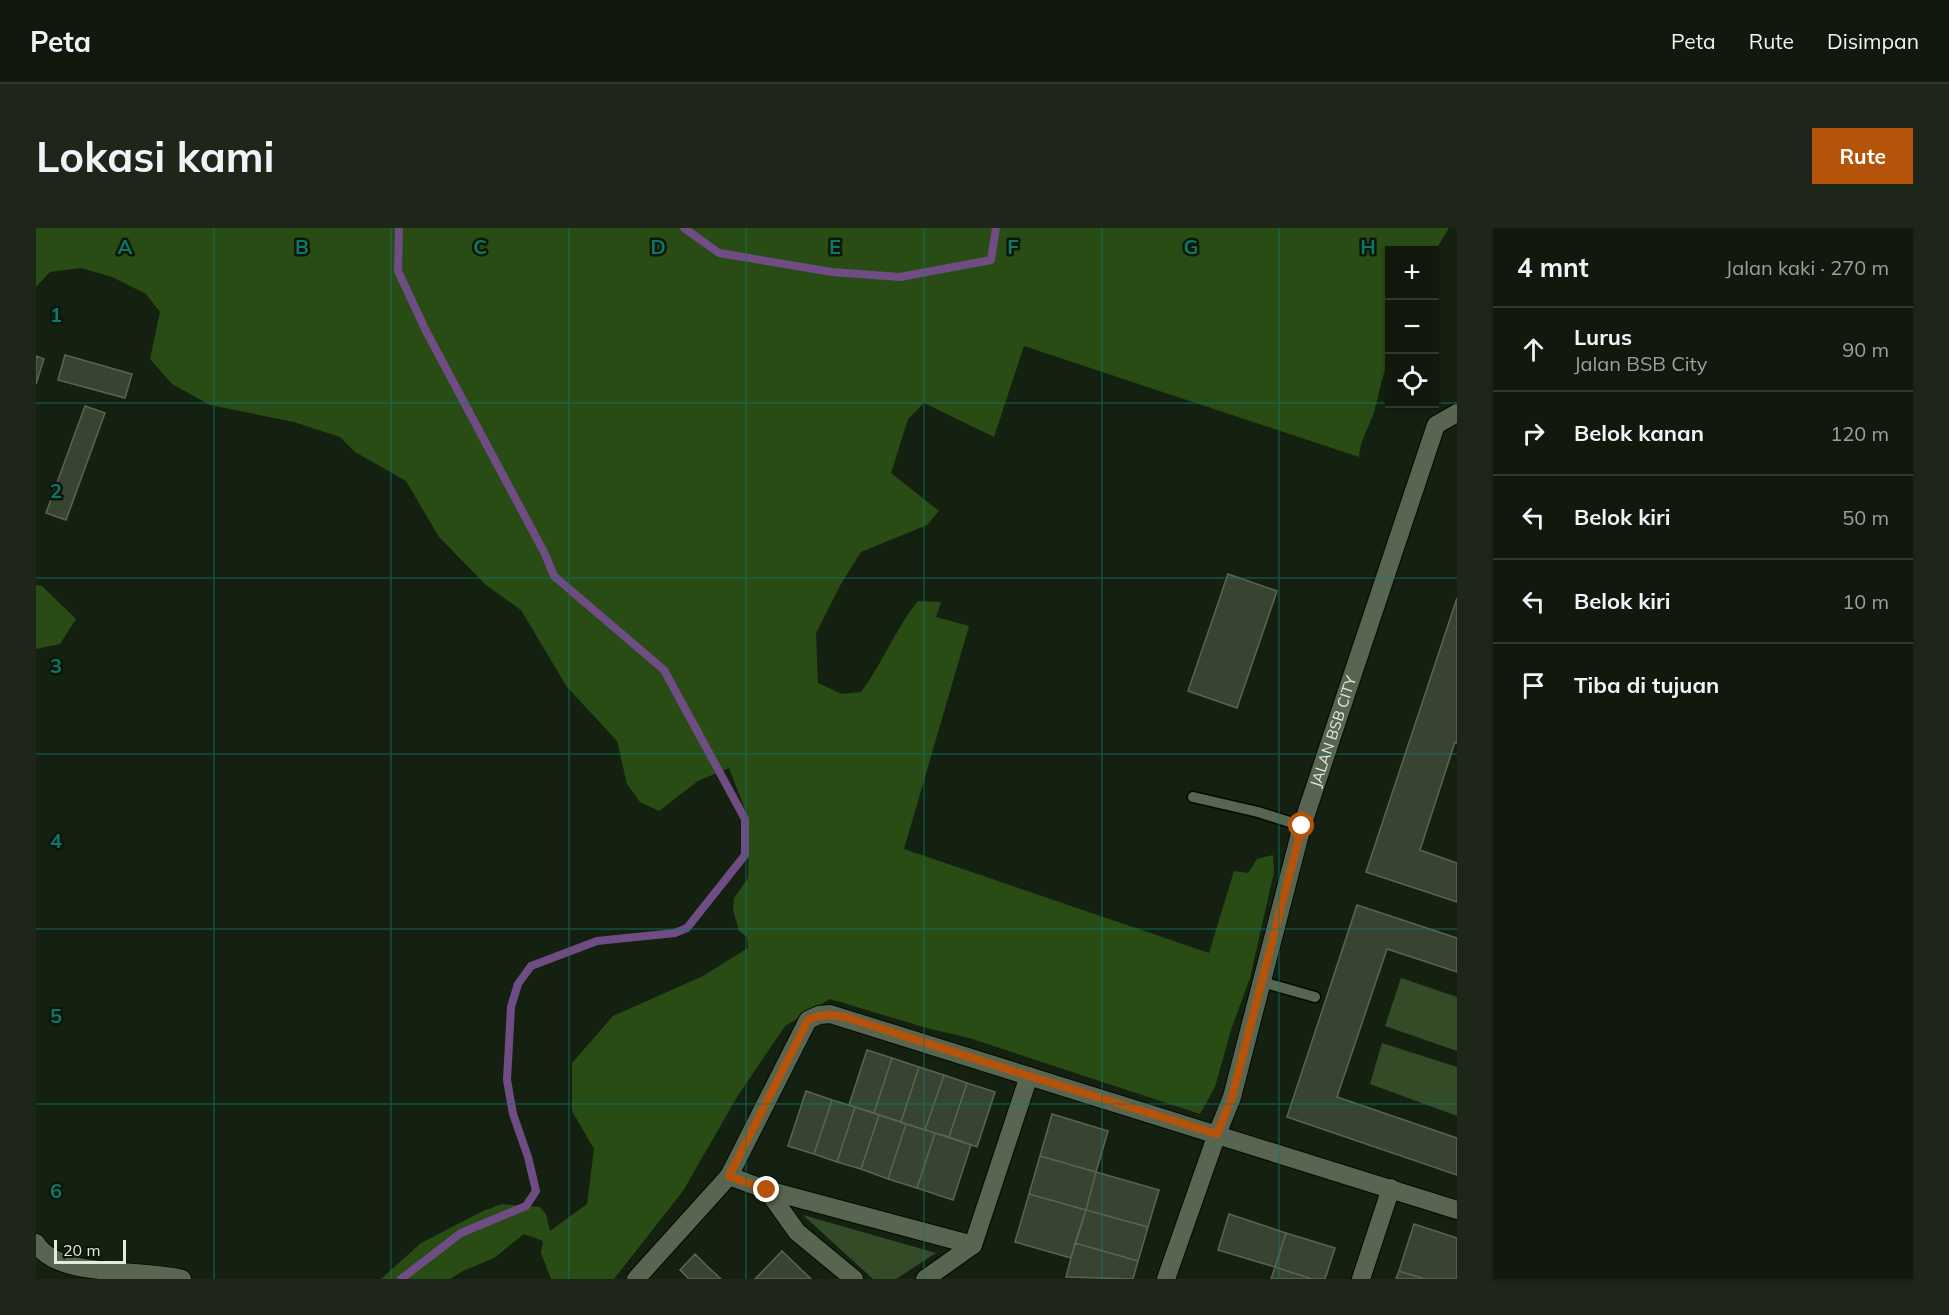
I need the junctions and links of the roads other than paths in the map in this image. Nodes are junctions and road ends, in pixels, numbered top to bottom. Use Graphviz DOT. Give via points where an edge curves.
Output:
graph roads {
  1 [pos="1457,413"];
  2 [pos="1193,797"];
  3 [pos="1302,826"];
  4 [pos="1262,982"];
  5 [pos="1316,997"];
  6 [pos="1029,1076"];
  7 [pos="1217,1134"];
  8 [pos="729,1176"];
  9 [pos="1391,1188"];
  10 [pos="767,1190"];
  11 [pos="1457,1210"];
  12 [pos="36,1243"];
  13 [pos="973,1245"];
  14 [pos="182,1279"];
  15 [pos="636,1279"];
  16 [pos="854,1279"];
  17 [pos="925,1279"];
  18 [pos="1167,1279"];
  19 [pos="1361,1279"];
  1 -- 3 [label="street, JALAN BSB CITY" via="1436,425"];
  2 -- 3 [label="lane"];
  3 -- 4 [label="street, JALAN BSB CITY"];
  4 -- 5 [label="lane"];
  4 -- 7 [label="street, JALAN BSB CITY" via="1232,1097"];
  6 -- 7 [label="street"];
  6 -- 8 [label="street" via="845,1017 819,1015 808,1020"];
  6 -- 13 [label="street"];
  7 -- 9 [label="street"];
  7 -- 18 [label="street, JALAN BSB CITY"];
  8 -- 10 [label="street"];
  8 -- 15 [label="street"];
  9 -- 11 [label="street"];
  9 -- 19 [label="street"];
  10 -- 13 [label="street"];
  10 -- 16 [label="street" via="797,1232"];
  12 -- 14 [label="street" via="48,1259 85,1273"];
  13 -- 17 [label="street"];
}
